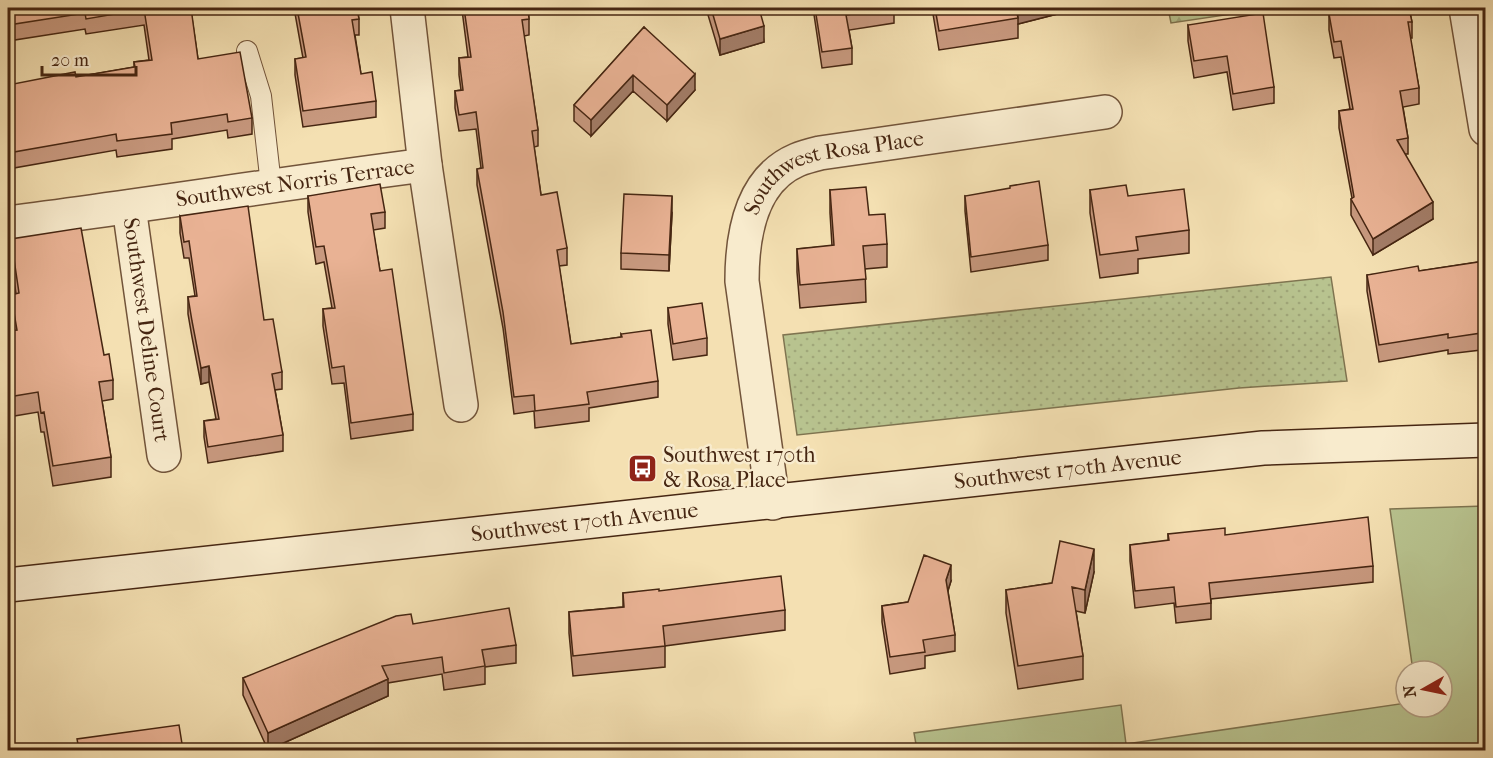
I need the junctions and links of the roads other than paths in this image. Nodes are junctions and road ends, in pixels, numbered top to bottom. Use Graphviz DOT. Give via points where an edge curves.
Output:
graph roads {
  1 [pos="407,8"];
  2 [pos="1466,8"];
  3 [pos="247,51"];
  4 [pos="1105,112"];
  5 [pos="1485,129"];
  6 [pos="425,165"];
  7 [pos="271,185"];
  8 [pos="129,207"];
  9 [pos="8,223"];
  10 [pos="461,405"];
  11 [pos="1485,440"];
  12 [pos="164,454"];
  13 [pos="773,503"];
  14 [pos="8,585"];
  1 -- 6 [label="street, Southwest Norris Terrace"];
  2 -- 5 [label="street"];
  3 -- 7 [label="lane" via="261,96"];
  4 -- 13 [label="street, Southwest Rosa Place" via="820,153 796,160 778,172 758,195 747,225 742,281"];
  6 -- 7 [label="street, Southwest Norris Terrace"];
  6 -- 10 [label="street"];
  7 -- 8 [label="street, Southwest Norris Terrace"];
  8 -- 9 [label="street, Southwest Norris Terrace"];
  8 -- 12 [label="street, Southwest Deline Court"];
  11 -- 13 [label="street, Southwest 170th Avenue" via="1263,448"];
  13 -- 14 [label="street, Southwest 170th Avenue"];
}
